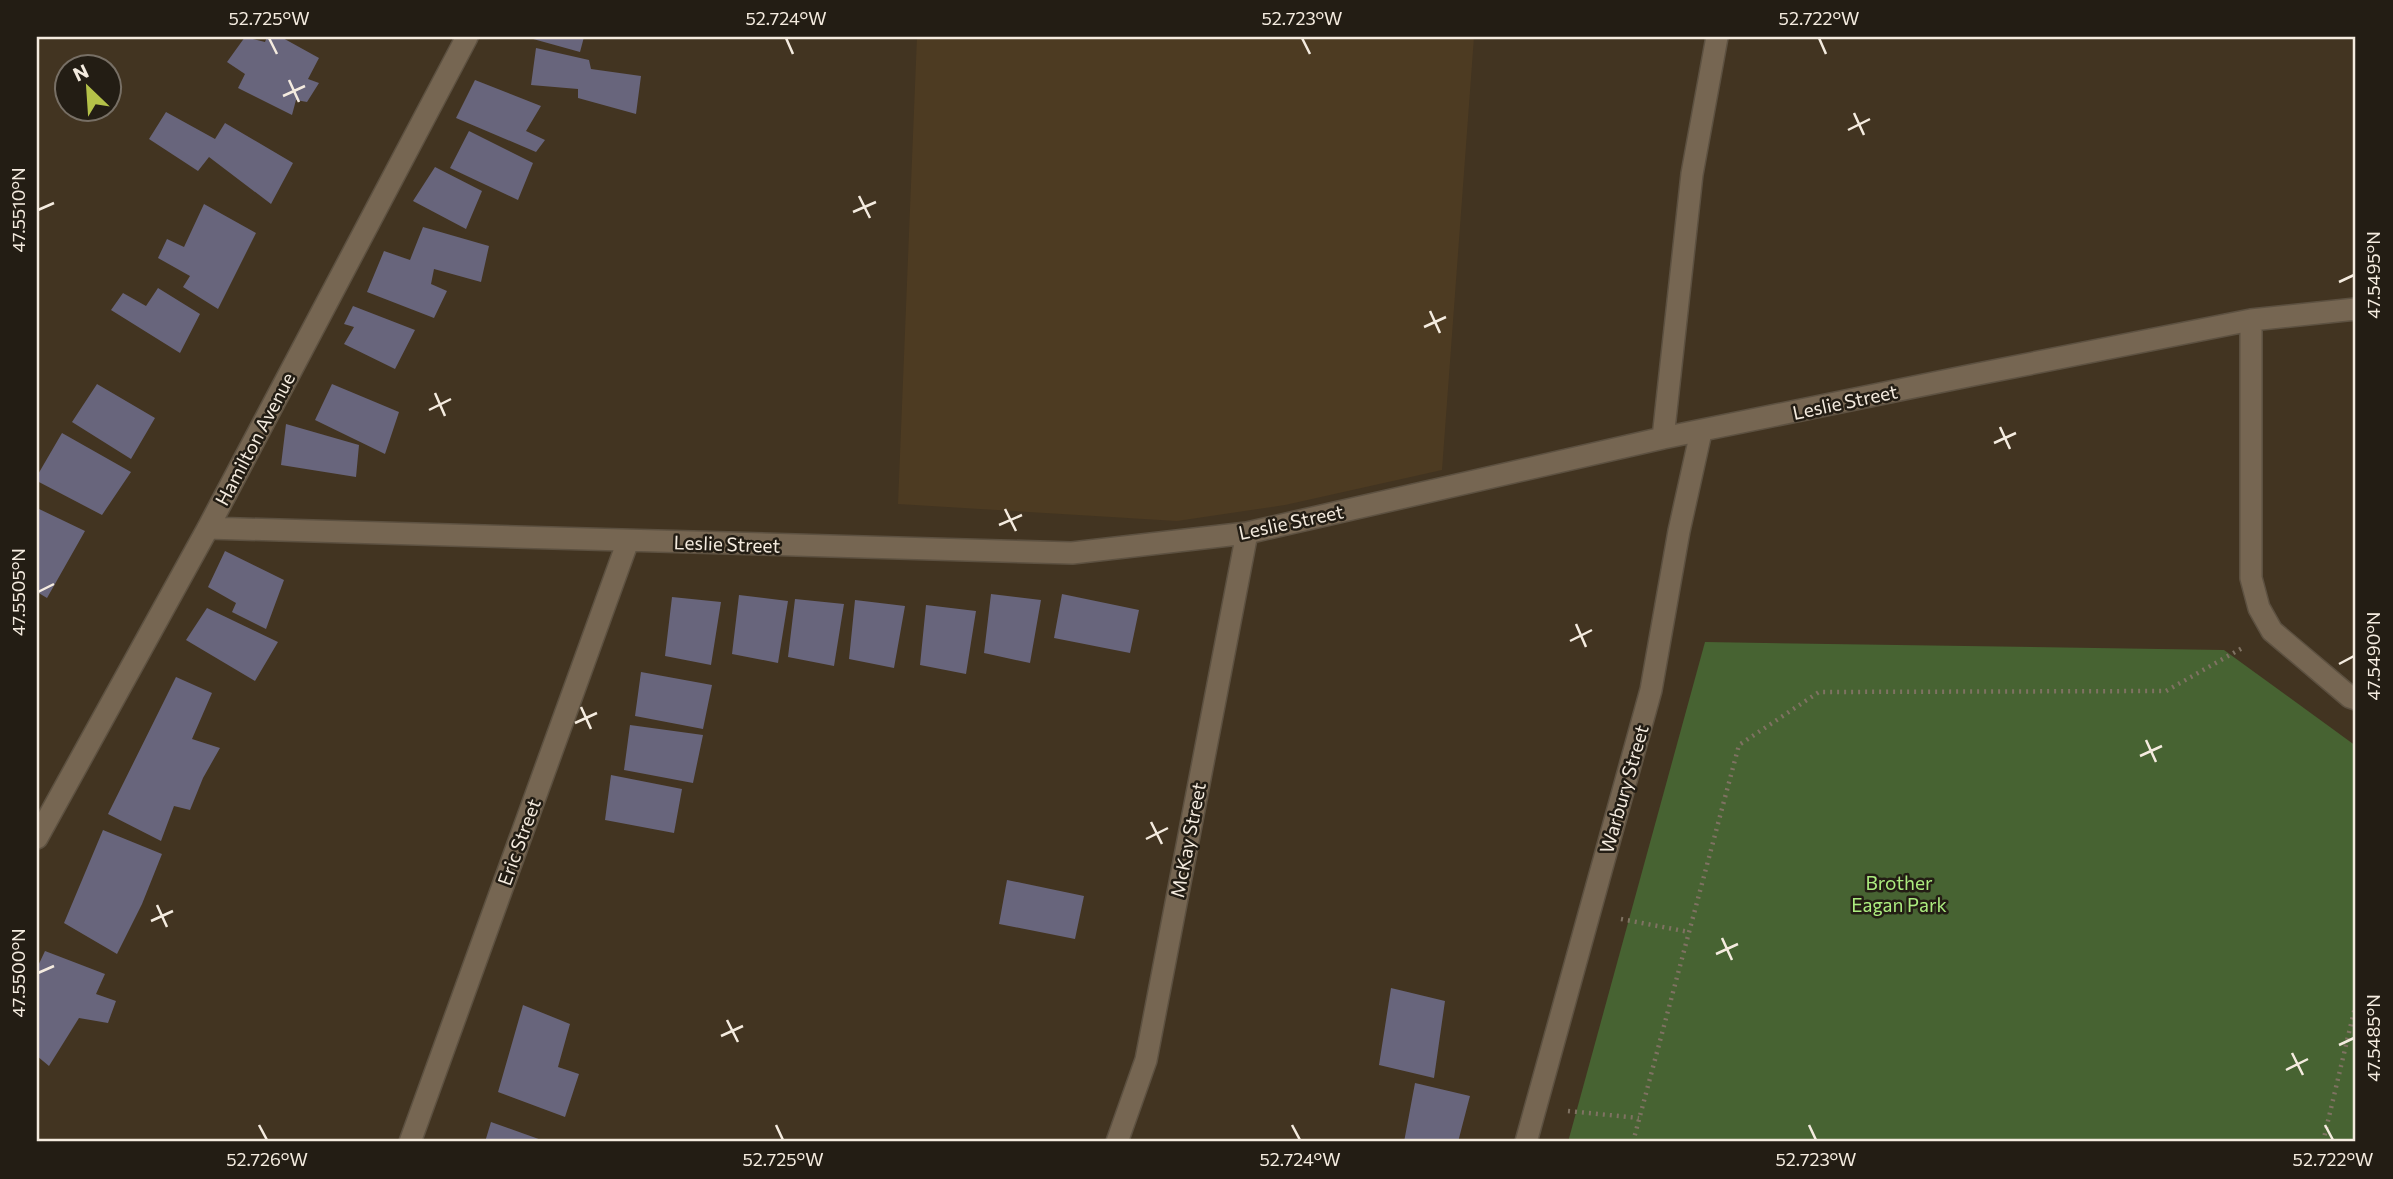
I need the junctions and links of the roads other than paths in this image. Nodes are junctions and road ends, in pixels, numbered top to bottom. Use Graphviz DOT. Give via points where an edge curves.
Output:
graph roads {
  1 [pos="467,37"];
  2 [pos="1717,37"];
  3 [pos="2356,309"];
  4 [pos="2251,320"];
  5 [pos="1701,432"];
  6 [pos="1663,438"];
  7 [pos="208,528"];
  8 [pos="1247,533"];
  9 [pos="628,541"];
  10 [pos="2356,699"];
  11 [pos="37,838"];
  12 [pos="410,1142"];
  13 [pos="1117,1142"];
  14 [pos="1526,1142"];
  1 -- 7 [label="street, Hamilton Avenue"];
  2 -- 6 [label="street" via="1692,174"];
  3 -- 4 [label="street, Leslie Street"];
  4 -- 5 [label="street, Leslie Street"];
  4 -- 10 [label="street" via="2251,578 2259,607 2272,631"];
  5 -- 6 [label="street, Leslie Street"];
  5 -- 14 [label="street, Warbury Street" via="1651,690"];
  6 -- 8 [label="street, Leslie Street"];
  7 -- 9 [label="street, Leslie Street"];
  7 -- 11 [label="street, Hamilton Avenue"];
  8 -- 9 [label="street, Leslie Street" via="1072,553"];
  8 -- 13 [label="street, McKay Street" via="1146,1060"];
  9 -- 12 [label="street, Eric Street"];
}
